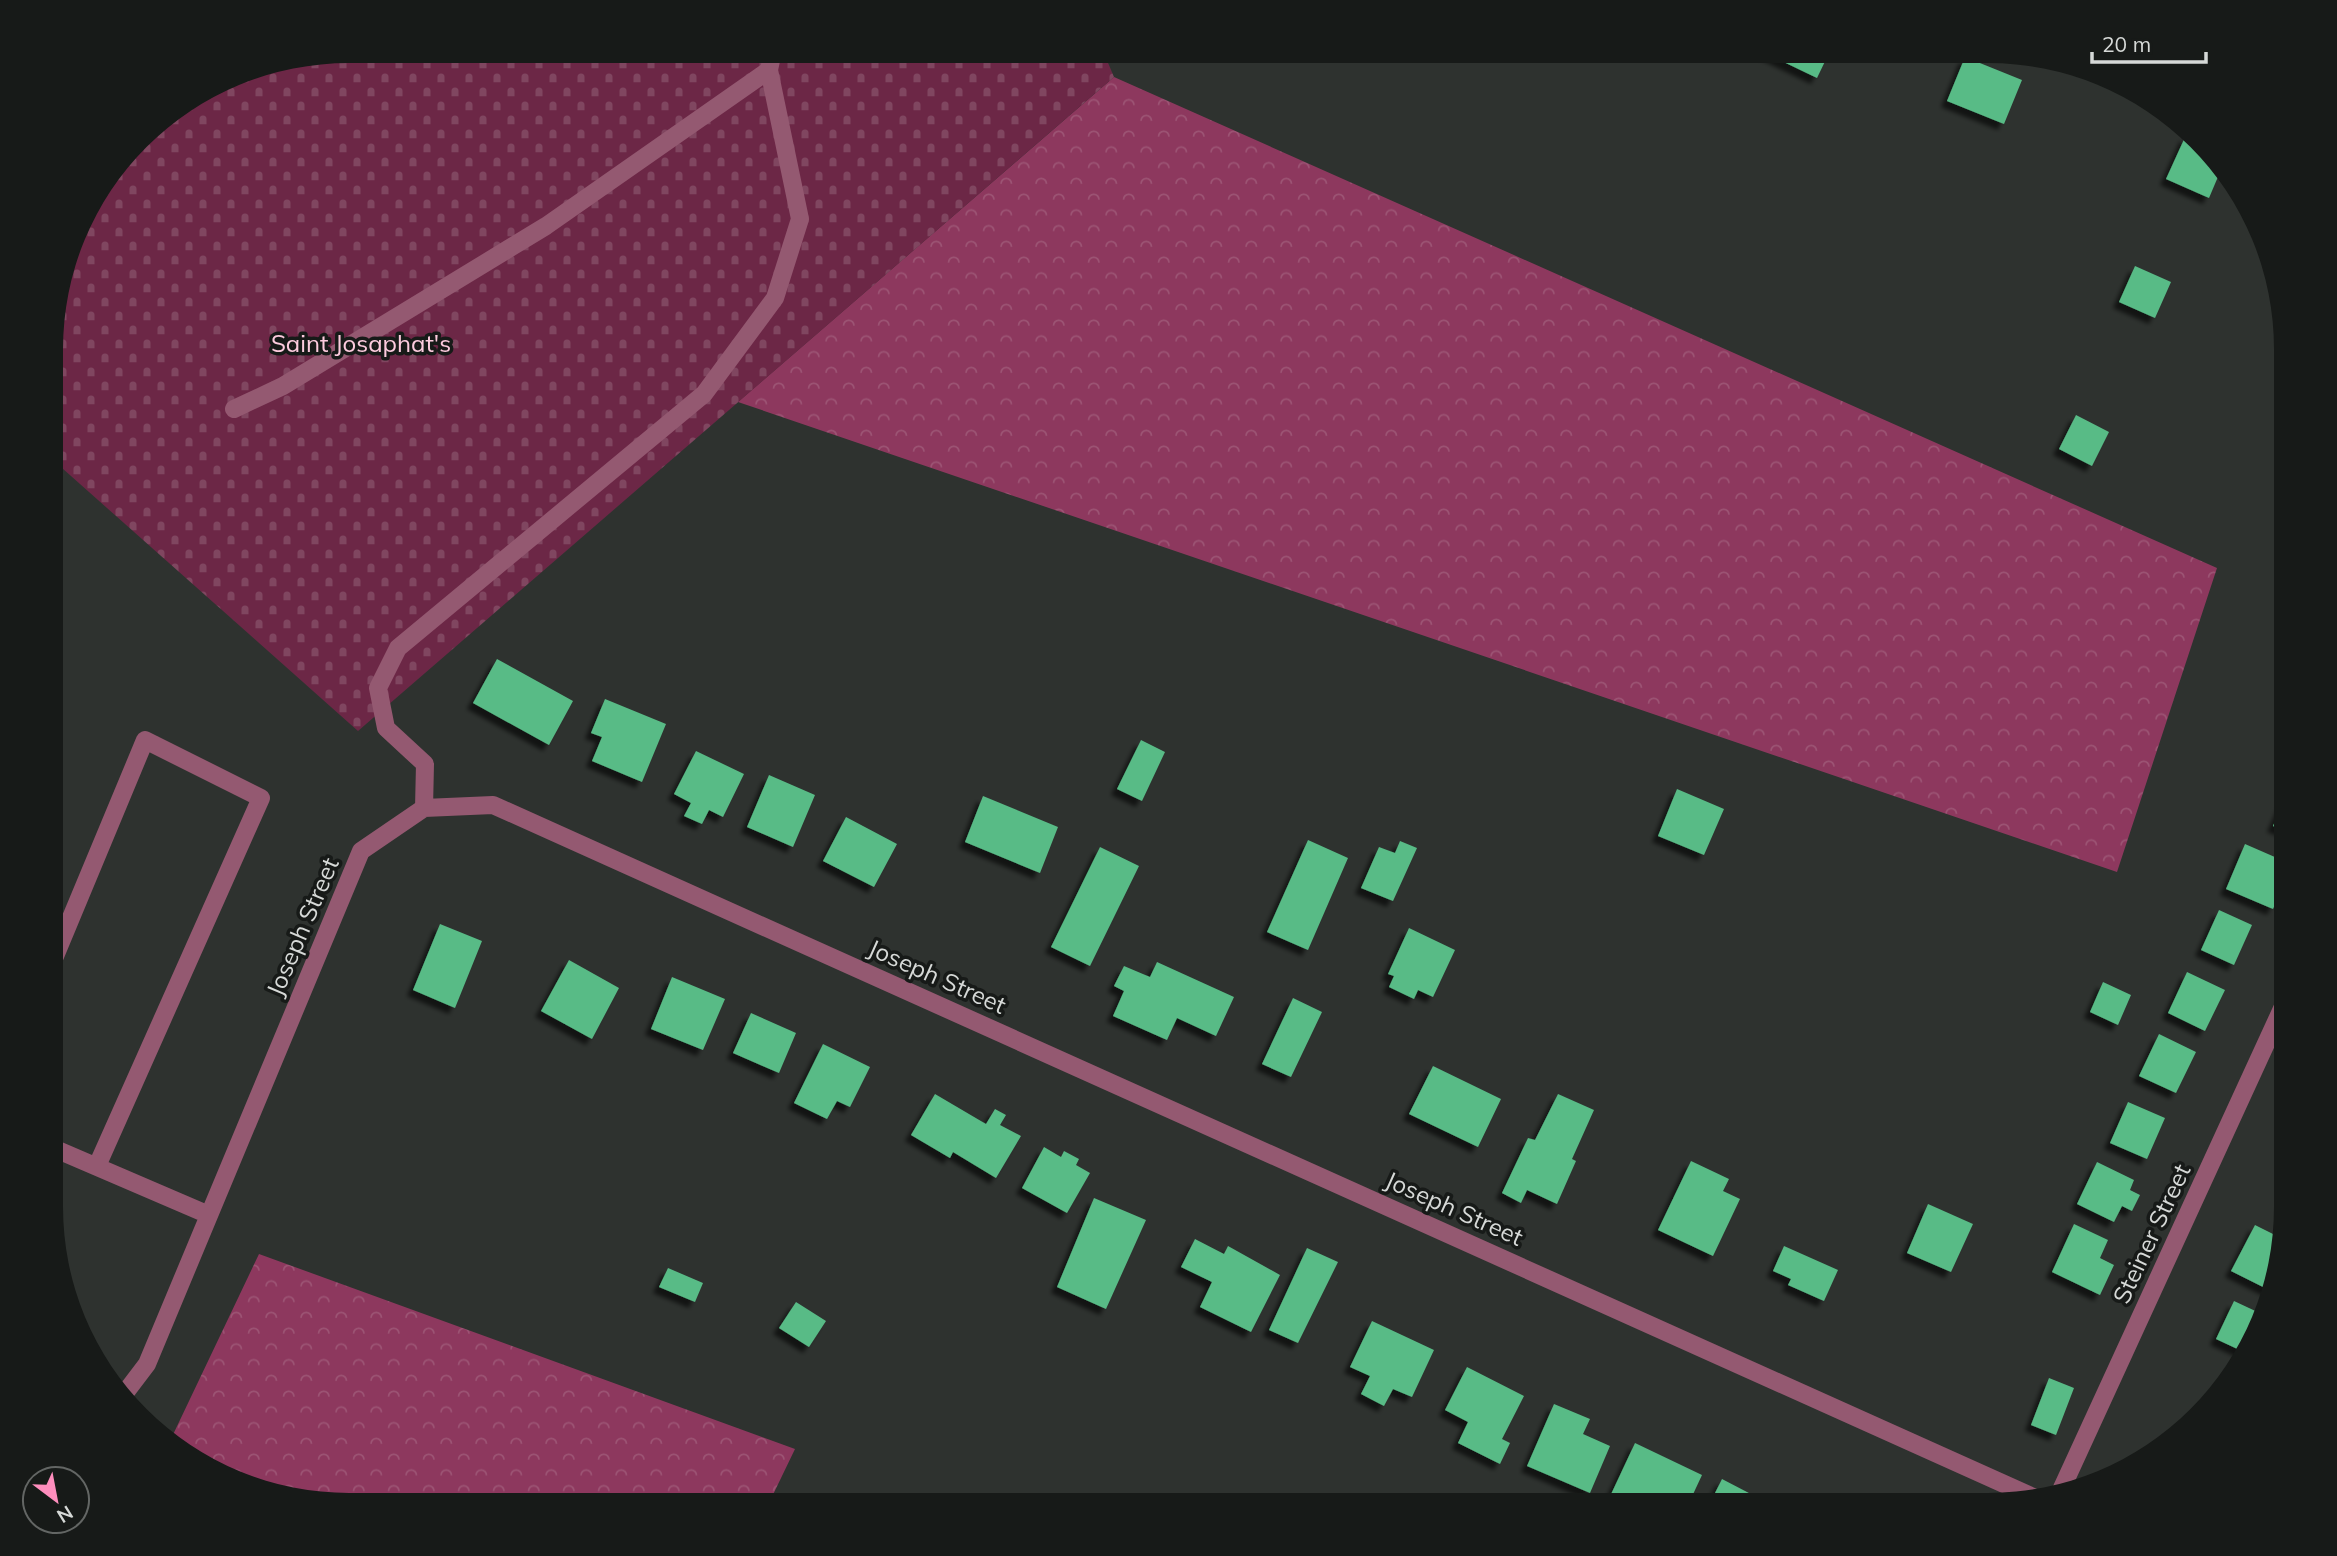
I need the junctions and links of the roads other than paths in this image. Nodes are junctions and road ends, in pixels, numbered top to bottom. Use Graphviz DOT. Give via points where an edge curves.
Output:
graph roads {
  1 [pos="771,63"];
  2 [pos="769,70"];
  3 [pos="234,409"];
  4 [pos="424,808"];
  5 [pos="63,937"];
  6 [pos="2274,1026"];
  7 [pos="63,1152"];
  8 [pos="97,1166"];
  9 [pos="209,1215"];
  10 [pos="128,1389"];
  11 [pos="2065,1482"];
  12 [pos="2020,1491"];
  1 -- 2 [label="street"];
  2 -- 3 [label="street" via="546,226 283,386"];
  2 -- 4 [label="street" via="800,219 775,298 704,394 398,648 378,688 387,728 425,764"];
  4 -- 9 [label="street, Joseph Street" via="361,851"];
  4 -- 12 [label="street, Joseph Street" via="493,805"];
  5 -- 8 [label="street" via="145,740 261,798"];
  6 -- 11 [label="street, Steiner Street"];
  7 -- 8 [label="street"];
  8 -- 9 [label="street"];
  9 -- 10 [label="street, Joseph Street" via="147,1364"];
}
